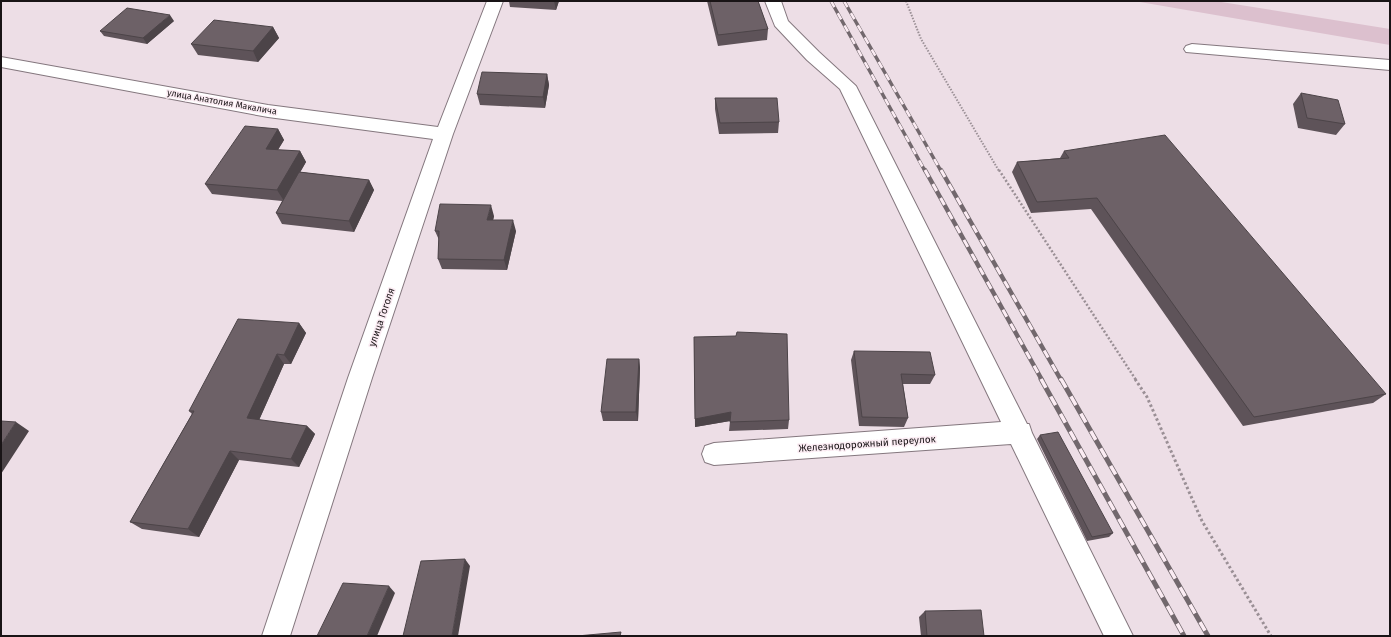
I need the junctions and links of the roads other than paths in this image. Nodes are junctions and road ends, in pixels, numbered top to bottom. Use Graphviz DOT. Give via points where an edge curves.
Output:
graph roads {
  1 [pos="495,1"];
  2 [pos="773,1"];
  3 [pos="1192,49"];
  4 [pos="1,62"];
  5 [pos="1390,65"];
  6 [pos="444,134"];
  7 [pos="1020,432"];
  8 [pos="714,454"];
  9 [pos="276,636"];
  10 [pos="1119,636"];
  1 -- 6 [label="street, улица Гоголя"];
  2 -- 7 [label="street" via="781,23 847,86"];
  3 -- 5 [label="street"];
  4 -- 6 [label="street, улица Анатолия Макалича" via="268,111"];
  6 -- 9 [label="street, улица Гоголя" via="360,378"];
  7 -- 8 [label="street, Железнодорожный переулок"];
  7 -- 10 [label="street"];
}
